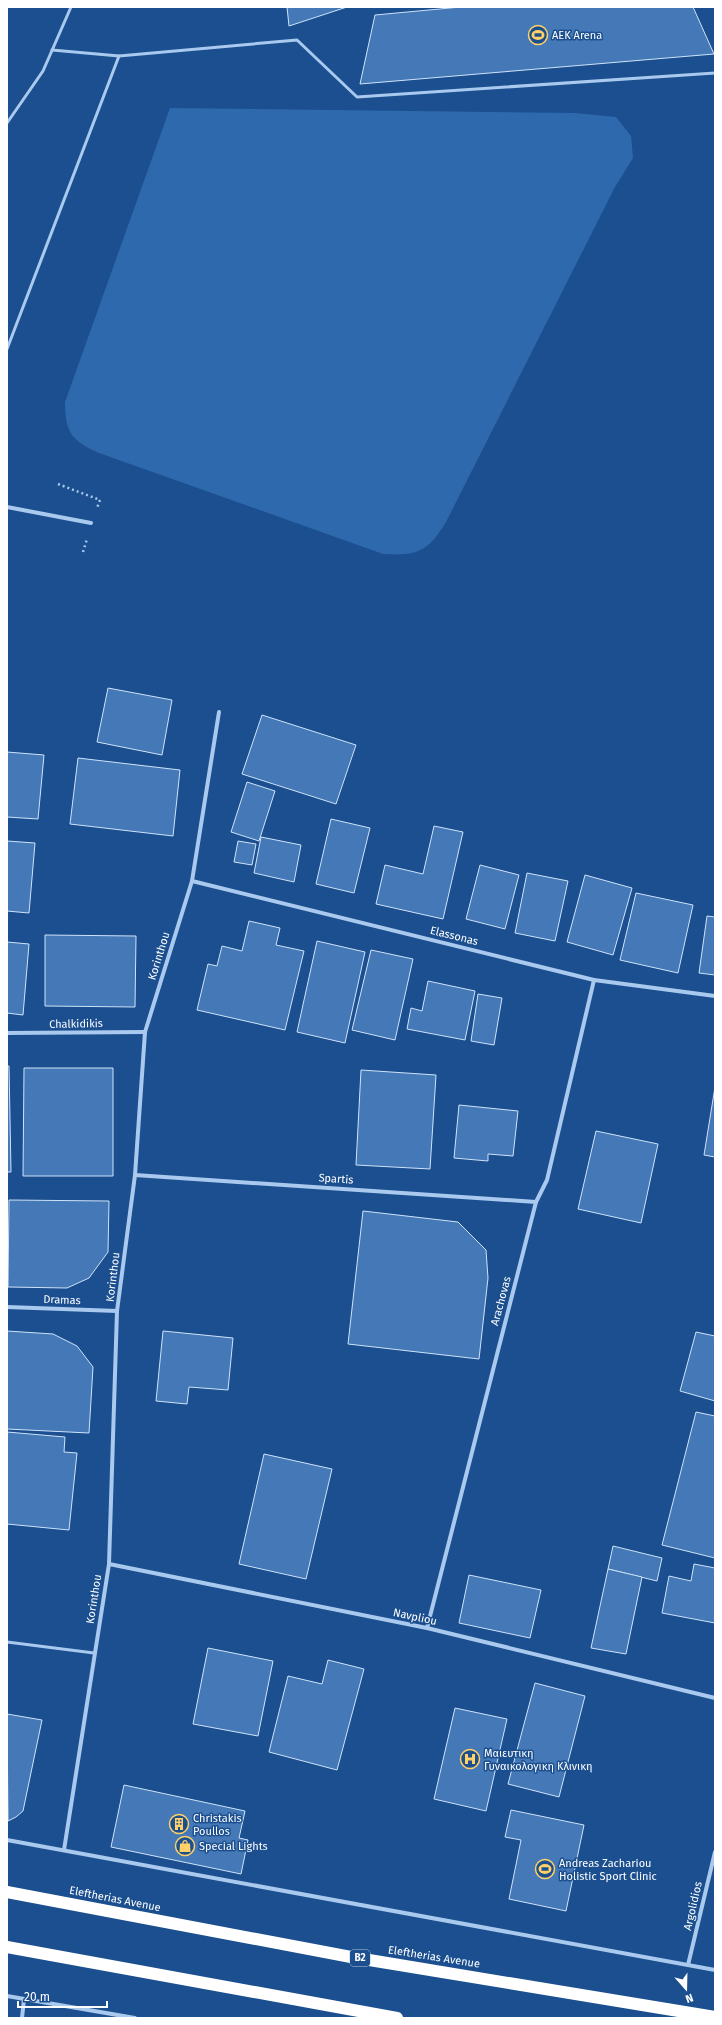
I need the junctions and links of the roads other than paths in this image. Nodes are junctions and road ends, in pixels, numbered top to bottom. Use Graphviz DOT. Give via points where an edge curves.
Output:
graph roads {
  1 [pos="71,7"];
  2 [pos="52,50"];
  3 [pos="118,56"];
  4 [pos="715,74"];
  5 [pos="7,123"];
  6 [pos="7,349"];
  7 [pos="7,507"];
  8 [pos="91,523"];
  9 [pos="218,712"];
  10 [pos="192,881"];
  11 [pos="594,980"];
  12 [pos="715,996"];
  13 [pos="145,1032"];
  14 [pos="7,1034"];
  15 [pos="134,1175"];
  16 [pos="536,1202"];
  17 [pos="7,1307"];
  18 [pos="117,1311"];
  19 [pos="109,1564"];
  20 [pos="427,1628"];
  21 [pos="7,1642"];
  22 [pos="94,1653"];
  23 [pos="715,1698"];
  24 [pos="7,1840"];
  25 [pos="64,1850"];
  26 [pos="715,1852"];
  27 [pos="7,1892"];
  28 [pos="7,1947"];
  29 [pos="688,1965"];
  30 [pos="715,1970"];
  31 [pos="7,1996"];
  32 [pos="24,1999"];
  33 [pos="715,2017"];
  34 [pos="22,2018"];
  35 [pos="135,2018"];
  36 [pos="397,2018"];
  1 -- 2 [label="lane"];
  2 -- 3 [label="lane"];
  2 -- 5 [label="lane" via="43,71"];
  3 -- 4 [label="lane" via="297,40 357,97"];
  3 -- 6 [label="lane"];
  7 -- 8 [label="street"];
  9 -- 10 [label="street, Korinthou"];
  10 -- 11 [label="street, Elassonas"];
  10 -- 13 [label="street, Korinthou"];
  11 -- 12 [label="street, Elassonas"];
  11 -- 16 [label="street, Arachovas" via="547,1180"];
  13 -- 14 [label="street, Chalkidikis"];
  13 -- 15 [label="street, Korinthou"];
  15 -- 16 [label="street, Spartis"];
  15 -- 18 [label="street, Korinthou"];
  16 -- 20 [label="street, Arachovas"];
  17 -- 18 [label="street, Dramas"];
  18 -- 19 [label="street, Korinthou"];
  19 -- 20 [label="street, Navpliou"];
  19 -- 22 [label="street, Korinthou"];
  20 -- 23 [label="street, Navpliou"];
  21 -- 22 [label="lane"];
  22 -- 25 [label="street, Korinthou"];
  24 -- 25 [label="street"];
  25 -- 29 [label="street"];
  26 -- 29 [label="street, Argolidios"];
  27 -- 33 [label="highway, Eleftherias Avenue / B2" via="351,1956"];
  28 -- 36 [label="highway"];
  29 -- 30 [label="street"];
  31 -- 32 [label="street"];
  32 -- 34 [label="street"];
  32 -- 35 [label="street"];
}
